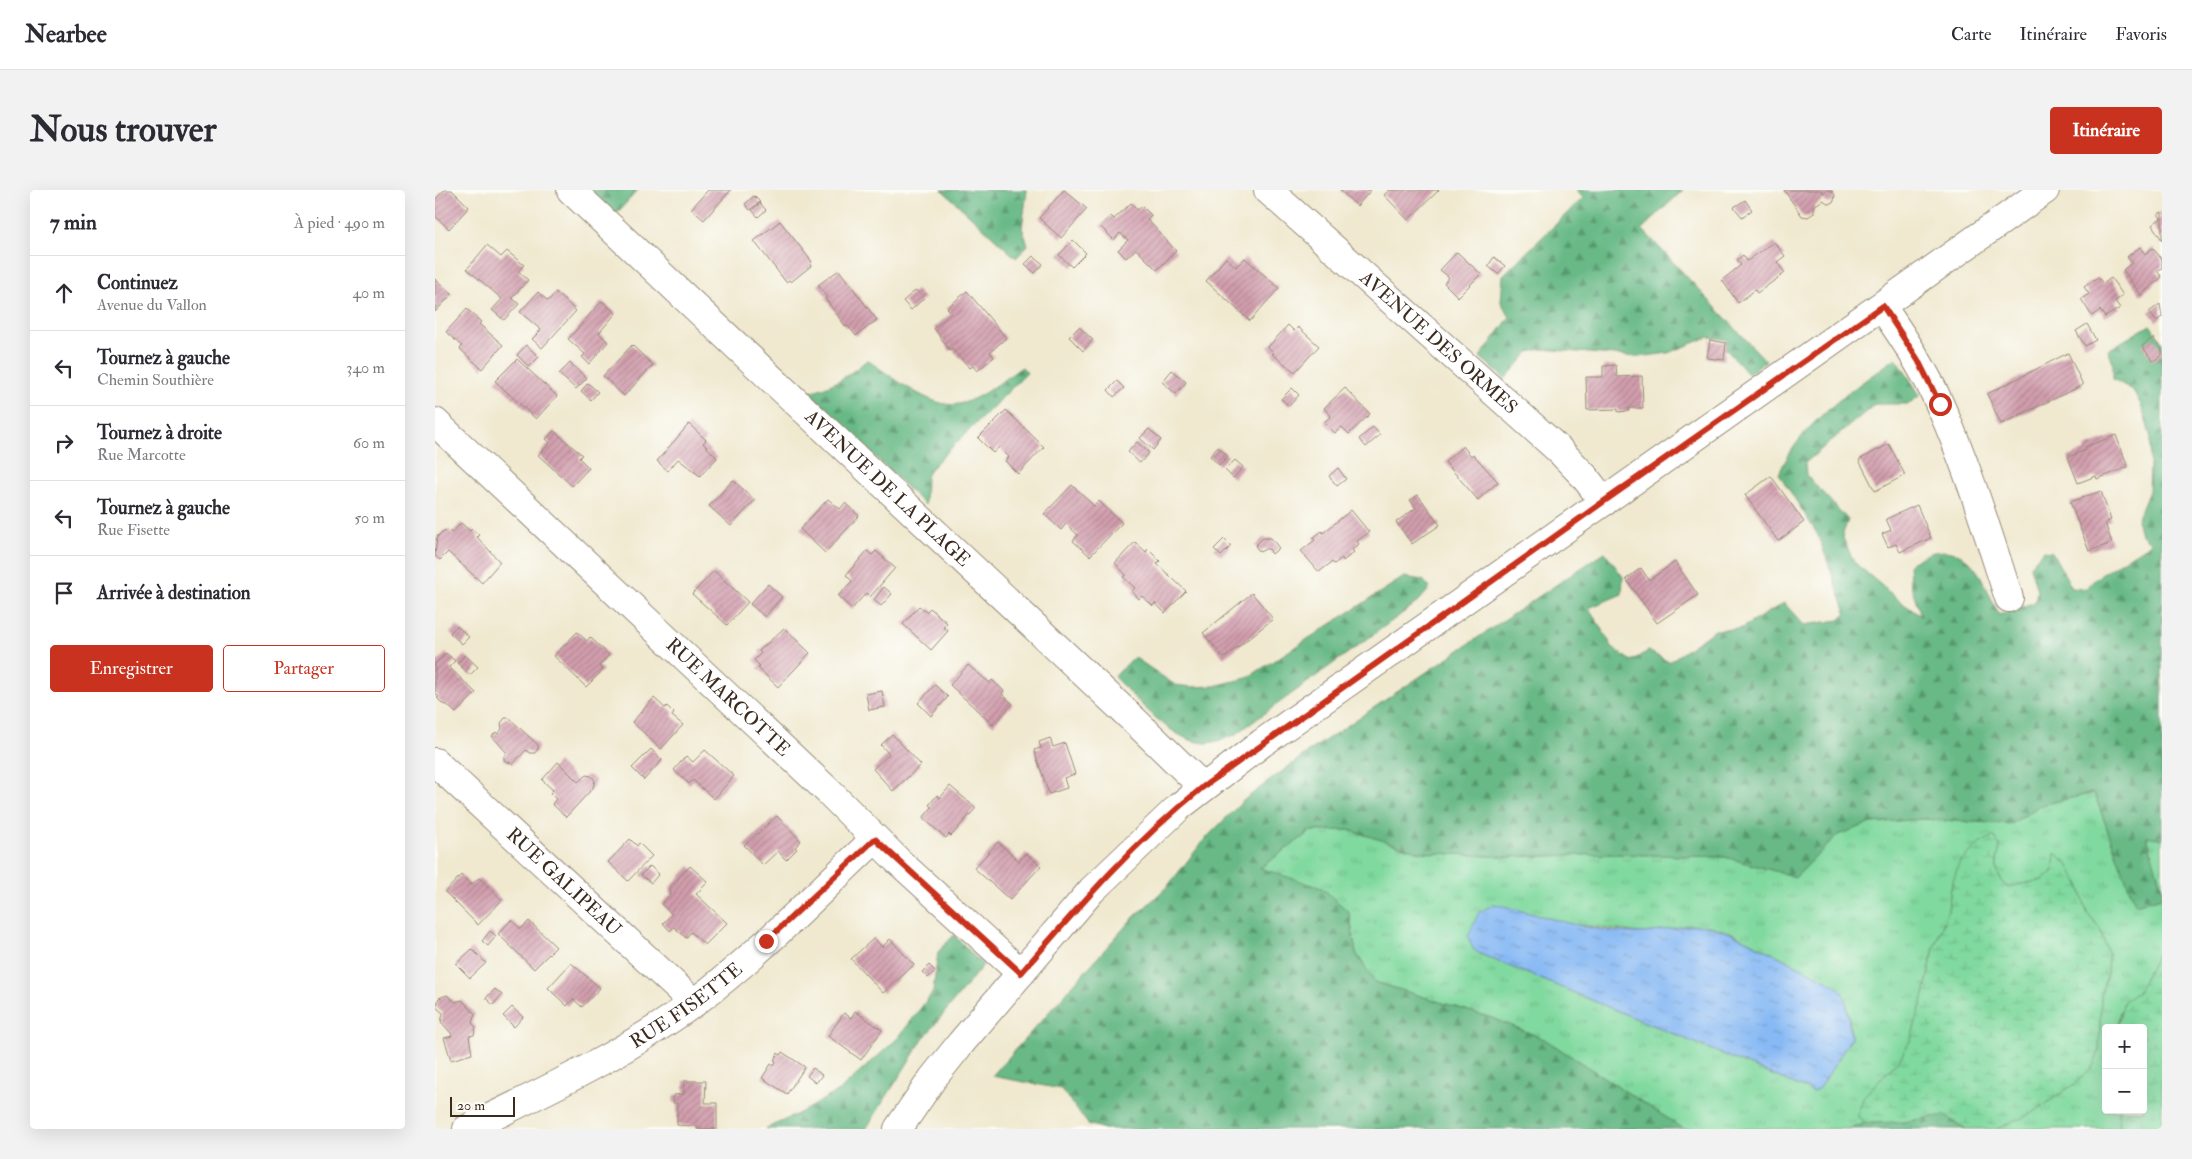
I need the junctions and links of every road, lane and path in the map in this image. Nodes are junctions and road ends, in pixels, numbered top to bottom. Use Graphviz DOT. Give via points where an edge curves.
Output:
graph roads {
  1 [pos="571,190"];
  2 [pos="1268,190"];
  3 [pos="2045,190"];
  4 [pos="1883,306"];
  5 [pos="435,422"];
  6 [pos="1603,502"];
  7 [pos="2009,598"];
  8 [pos="435,762"];
  9 [pos="1203,787"];
  10 [pos="875,839"];
  11 [pos="1021,973"];
  12 [pos="694,1002"];
  13 [pos="467,1129"];
  14 [pos="898,1129"];
  1 -- 9 [label="street, AVENUE DE LA PLAGE"];
  2 -- 6 [label="street, AVENUE DES ORMES" via="1559,450"];
  3 -- 4 [label="street"];
  4 -- 6 [label="street"];
  4 -- 7 [label="street" via="1918,360 1940,404"];
  5 -- 10 [label="street, RUE MARCOTTE" via="807,771"];
  6 -- 9 [label="street"];
  8 -- 12 [label="street, RUE GALIPEAU"];
  9 -- 11 [label="street" via="1092,890"];
  10 -- 11 [label="street, RUE MARCOTTE"];
  10 -- 12 [label="street, RUE FISETTE" via="743,963"];
  11 -- 14 [label="street" via="933,1078"];
  12 -- 13 [label="street, RUE FISETTE" via="595,1064"];
}
